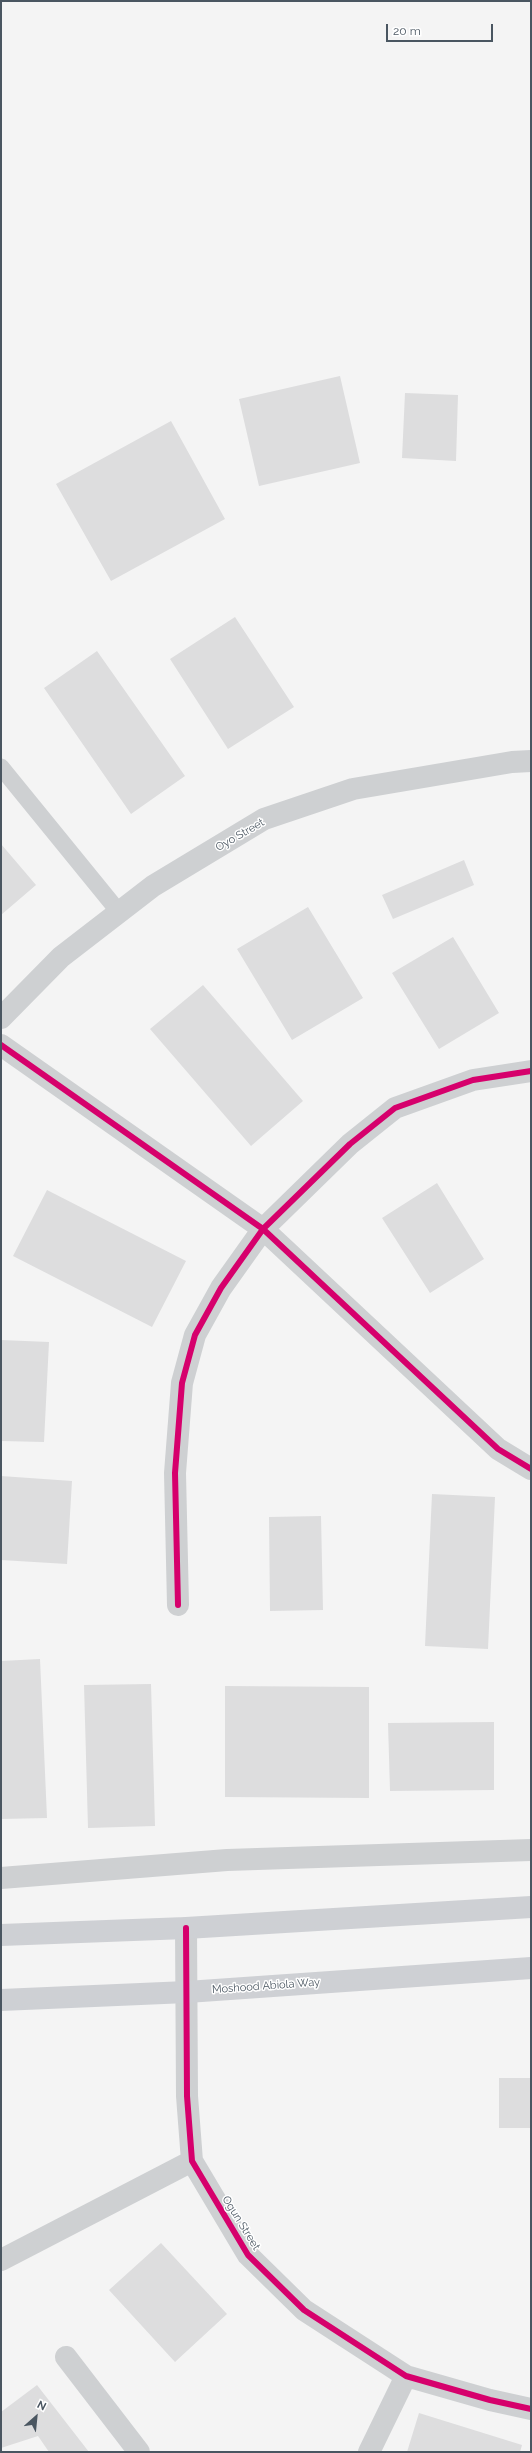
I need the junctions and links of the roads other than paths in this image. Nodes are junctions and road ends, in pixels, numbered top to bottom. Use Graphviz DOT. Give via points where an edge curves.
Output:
graph roads {
  1 [pos="531,761"];
  2 [pos="1,767"];
  3 [pos="119,912"];
  4 [pos="1,1018"];
  5 [pos="1,1045"];
  6 [pos="531,1071"];
  7 [pos="263,1229"];
  8 [pos="531,1469"];
  9 [pos="178,1605"];
  10 [pos="531,1850"];
  11 [pos="1,1878"];
  12 [pos="531,1907"];
  13 [pos="186,1928"];
  14 [pos="1,1935"];
  15 [pos="531,1968"];
  16 [pos="186,1992"];
  17 [pos="1,2000"];
  18 [pos="192,2161"];
  19 [pos="1,2260"];
  20 [pos="66,2357"];
  21 [pos="406,2376"];
  22 [pos="531,2409"];
  23 [pos="139,2452"];
  24 [pos="370,2452"];
  1 -- 3 [label="street, Oyo Street" via="353,789 264,820 153,886"];
  2 -- 3 [label="lane"];
  3 -- 4 [label="street, Oyo Street" via="61,957"];
  5 -- 7 [label="street"];
  6 -- 7 [label="street" via="473,1080 395,1108 350,1144"];
  7 -- 8 [label="street" via="498,1449"];
  7 -- 9 [label="street" via="221,1288 195,1335 182,1383 175,1473"];
  10 -- 11 [label="street" via="227,1860"];
  12 -- 13 [label="main road"];
  13 -- 14 [label="main road"];
  13 -- 16 [label="street, Ogun Street"];
  15 -- 16 [label="main road, Moshood Abiola Way"];
  16 -- 17 [label="main road, Moshood Abiola Way"];
  16 -- 18 [label="street, Ogun Street" via="187,2096"];
  18 -- 19 [label="street"];
  18 -- 21 [label="street, Ogun Street" via="248,2255 304,2310"];
  20 -- 23 [label="street"];
  21 -- 22 [label="street, Ogun Street"];
  21 -- 24 [label="street"];
}
